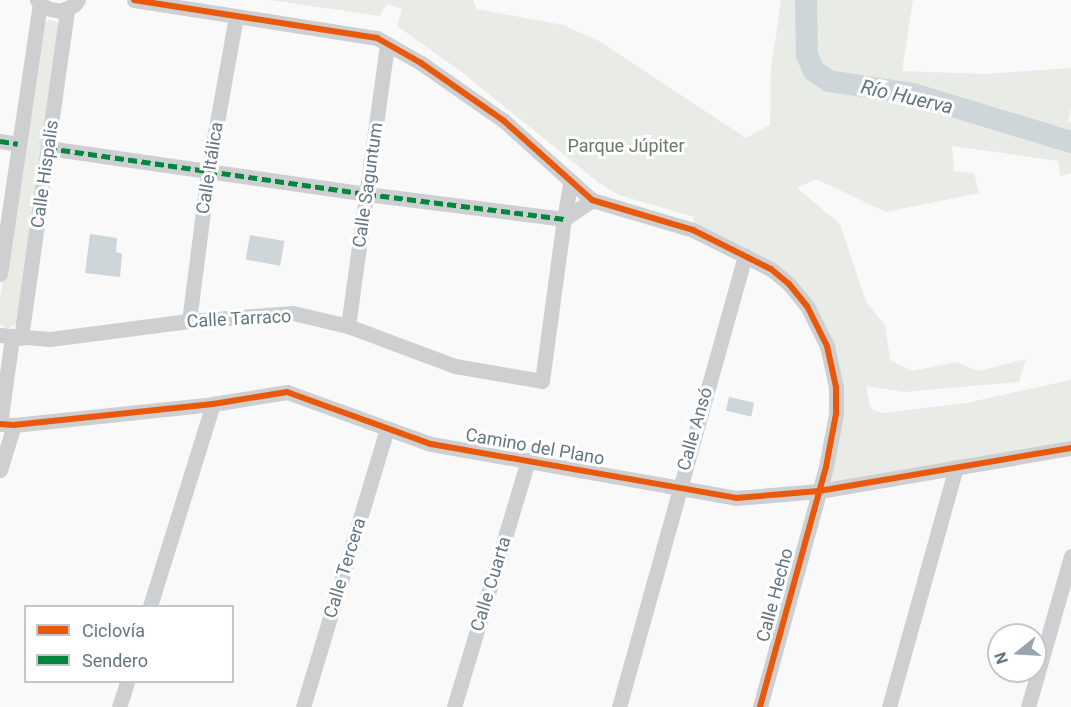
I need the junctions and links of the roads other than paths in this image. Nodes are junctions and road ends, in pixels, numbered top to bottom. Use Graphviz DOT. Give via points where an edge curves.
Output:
graph roads {
  1 [pos="134,0"];
  2 [pos="38,2"];
  3 [pos="73,5"];
  4 [pos="236,16"];
  5 [pos="387,44"];
  6 [pos="0,141"];
  7 [pos="18,144"];
  8 [pos="48,148"];
  9 [pos="208,172"];
  10 [pos="571,181"];
  11 [pos="367,194"];
  12 [pos="592,200"];
  13 [pos="564,219"];
  14 [pos="745,255"];
  15 [pos="0,274"];
  16 [pos="189,321"];
  17 [pos="348,326"];
  18 [pos="11,336"];
  19 [pos="213,404"];
  20 [pos="5,424"];
  21 [pos="387,429"];
  22 [pos="1071,447"];
  23 [pos="528,460"];
  24 [pos="956,467"];
  25 [pos="0,469"];
  26 [pos="678,488"];
  27 [pos="819,491"];
  28 [pos="1071,556"];
  29 [pos="150,605"];
  30 [pos="127,683"];
  31 [pos="122,706"];
  32 [pos="303,707"];
  33 [pos="454,707"];
  34 [pos="619,707"];
  35 [pos="760,707"];
  36 [pos="889,707"];
  37 [pos="1028,707"];
  1 -- 4 [label="street"];
  2 -- 3 [label="street" via="52,11"];
  2 -- 7 [label="street, Calle Hispalis"];
  3 -- 8 [label="street, Calle Hispalis"];
  4 -- 5 [label="street" via="377,38"];
  4 -- 9 [label="street, Calle Itálica"];
  5 -- 10 [label="street" via="504,121"];
  5 -- 11 [label="street, Calle Saguntum"];
  6 -- 7 [label="street"];
  7 -- 15 [label="street, Calle Hispalis"];
  8 -- 9 [label="street"];
  8 -- 18 [label="street, Calle Hispalis"];
  9 -- 11 [label="street"];
  9 -- 16 [label="street, Calle Itálica"];
  10 -- 12 [label="street"];
  10 -- 13 [label="street"];
  11 -- 13 [label="street"];
  11 -- 17 [label="street, Calle Saguntum"];
  12 -- 13 [label="street"];
  12 -- 14 [label="street, Calle Hecho" via="693,230"];
  13 -- 17 [label="street, Calle Tarraco" via="542,381 455,366"];
  14 -- 26 [label="street, Calle Ansó"];
  14 -- 27 [label="street, Calle Hecho" via="789,284 807,306 827,346 836,387 836,414"];
  16 -- 17 [label="street, Calle Tarraco" via="293,314"];
  16 -- 18 [label="street, Calle Tarraco" via="50,339"];
  18 -- 20 [label="street, Calle Hispalis"];
  19 -- 20 [label="street, Camino del Plano"];
  19 -- 21 [label="street, Camino del Plano" via="287,392"];
  19 -- 29 [label="street"];
  20 -- 25 [label="street, Calle Hispalis"];
  21 -- 23 [label="street, Camino del Plano" via="431,444"];
  21 -- 32 [label="street, Calle Tercera"];
  22 -- 24 [label="street, Camino del Plano"];
  23 -- 26 [label="street, Camino del Plano"];
  23 -- 33 [label="street, Calle Cuarta"];
  24 -- 27 [label="street, Camino del Plano"];
  24 -- 36 [label="street"];
  26 -- 27 [label="street, Camino del Plano" via="736,498"];
  26 -- 34 [label="street, Calle Ansó"];
  27 -- 35 [label="street, Calle Hecho"];
  28 -- 37 [label="street"];
  30 -- 31 [label="street"];
}
